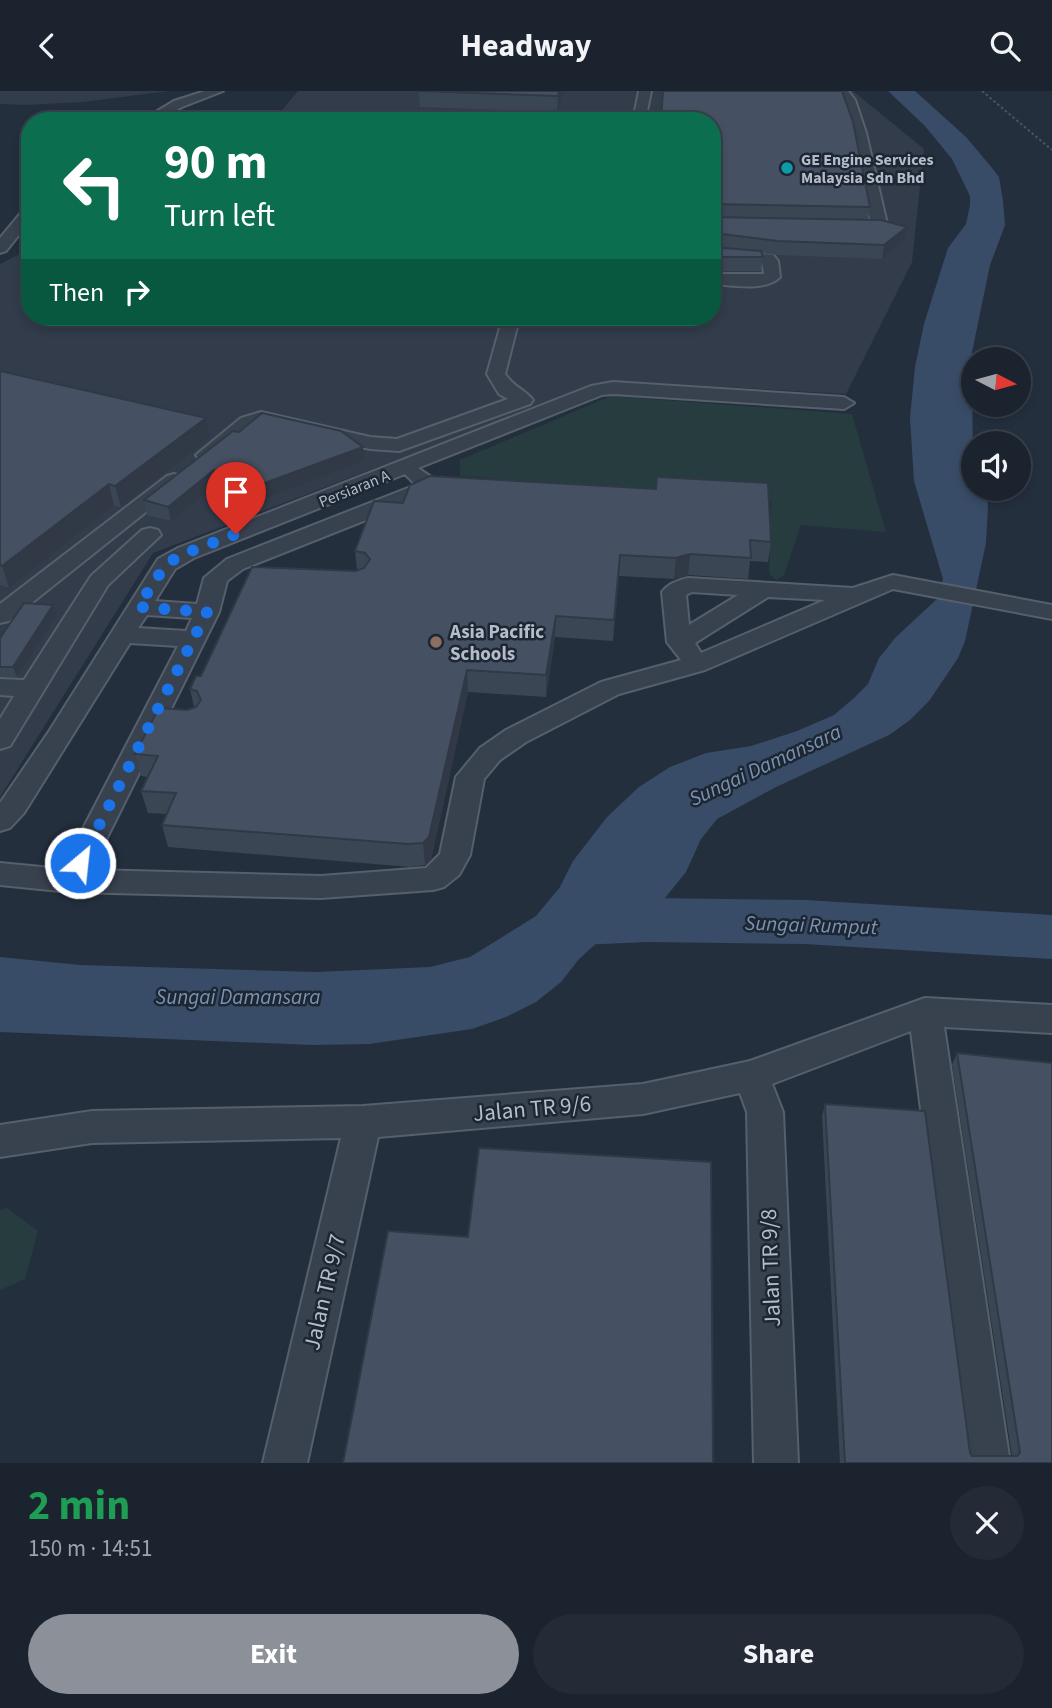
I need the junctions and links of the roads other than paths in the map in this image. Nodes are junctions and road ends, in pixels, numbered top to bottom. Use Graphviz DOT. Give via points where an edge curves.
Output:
graph roads {
  1 [pos="217,91"];
  2 [pos="645,91"];
  3 [pos="845,93"];
  4 [pos="823,95"];
  5 [pos="163,112"];
  6 [pos="641,112"];
  7 [pos="21,222"];
  8 [pos="830,228"];
  9 [pos="0,248"];
  10 [pos="721,255"];
  11 [pos="721,279"];
  12 [pos="508,326"];
  13 [pos="574,381"];
  14 [pos="523,400"];
  15 [pos="844,403"];
  16 [pos="211,425"];
  17 [pos="237,431"];
  18 [pos="406,468"];
  19 [pos="287,515"];
  20 [pos="312,534"];
  21 [pos="150,535"];
  22 [pos="216,578"];
  23 [pos="261,578"];
  24 [pos="764,589"];
  25 [pos="856,594"];
  26 [pos="138,607"];
  27 [pos="207,612"];
  28 [pos="1052,612"];
  29 [pos="0,616"];
  30 [pos="121,635"];
  31 [pos="194,639"];
  32 [pos="687,653"];
  33 [pos="0,687"];
  34 [pos="31,689"];
  35 [pos="0,740"];
  36 [pos="0,821"];
  37 [pos="0,874"];
  38 [pos="70,881"];
  39 [pos="925,1012"];
  40 [pos="1052,1019"];
  41 [pos="751,1076"];
  42 [pos="363,1122"];
  43 [pos="0,1142"];
  44 [pos="285,1463"];
  45 [pos="776,1463"];
  46 [pos="988,1463"];
  1 -- 5 [label="street"];
  2 -- 6 [label="street"];
  3 -- 4 [label="street"];
  3 -- 8 [label="street" via="858,126 879,224 870,230"];
  7 -- 9 [label="street"];
  10 -- 11 [label="street" via="767,258 772,277"];
  12 -- 14 [label="street" via="496,374 506,390"];
  13 -- 14 [label="street"];
  14 -- 17 [label="street" via="399,445 370,443 261,418"];
  15 -- 18 [label="street, Persiaran A" via="598,390"];
  16 -- 17 [label="street"];
  17 -- 29 [label="street"];
  18 -- 19 [label="street, Persiaran A"];
  18 -- 20 [label="street" via="423,479 421,490"];
  19 -- 20 [label="street"];
  19 -- 26 [label="street, Persiaran A" via="166,564"];
  20 -- 22 [label="street" via="235,564"];
  21 -- 34 [label="street" via="99,581"];
  22 -- 23 [label="street"];
  22 -- 27 [label="street"];
  24 -- 25 [label="street"];
  24 -- 32 [label="street"];
  24 -- 32 [label="street" via="680,587 674,592 675,629"];
  25 -- 28 [label="street" via="893,582"];
  25 -- 32 [label="street"];
  26 -- 27 [label="street"];
  26 -- 30 [label="street, Persiaran A"];
  27 -- 31 [label="street"];
  30 -- 31 [label="street"];
  30 -- 36 [label="street, Persiaran A" via="22,795"];
  31 -- 38 [label="street" via="166,718"];
  32 -- 38 [label="street" via="516,736 490,754 470,777 455,855 433,879 321,887"];
  33 -- 34 [label="street"];
  34 -- 35 [label="street"];
  37 -- 38 [label="street"];
  39 -- 40 [label="street, Jalan TR 9/6"];
  39 -- 41 [label="street, Jalan TR 9/6"];
  39 -- 46 [label="street"];
  41 -- 42 [label="street, Jalan TR 9/6" via="643,1098"];
  41 -- 45 [label="street, Jalan TR 9/8" via="765,1112"];
  42 -- 43 [label="street, Jalan TR 9/6" via="92,1126"];
  42 -- 44 [label="street, Jalan TR 9/7"];
}
